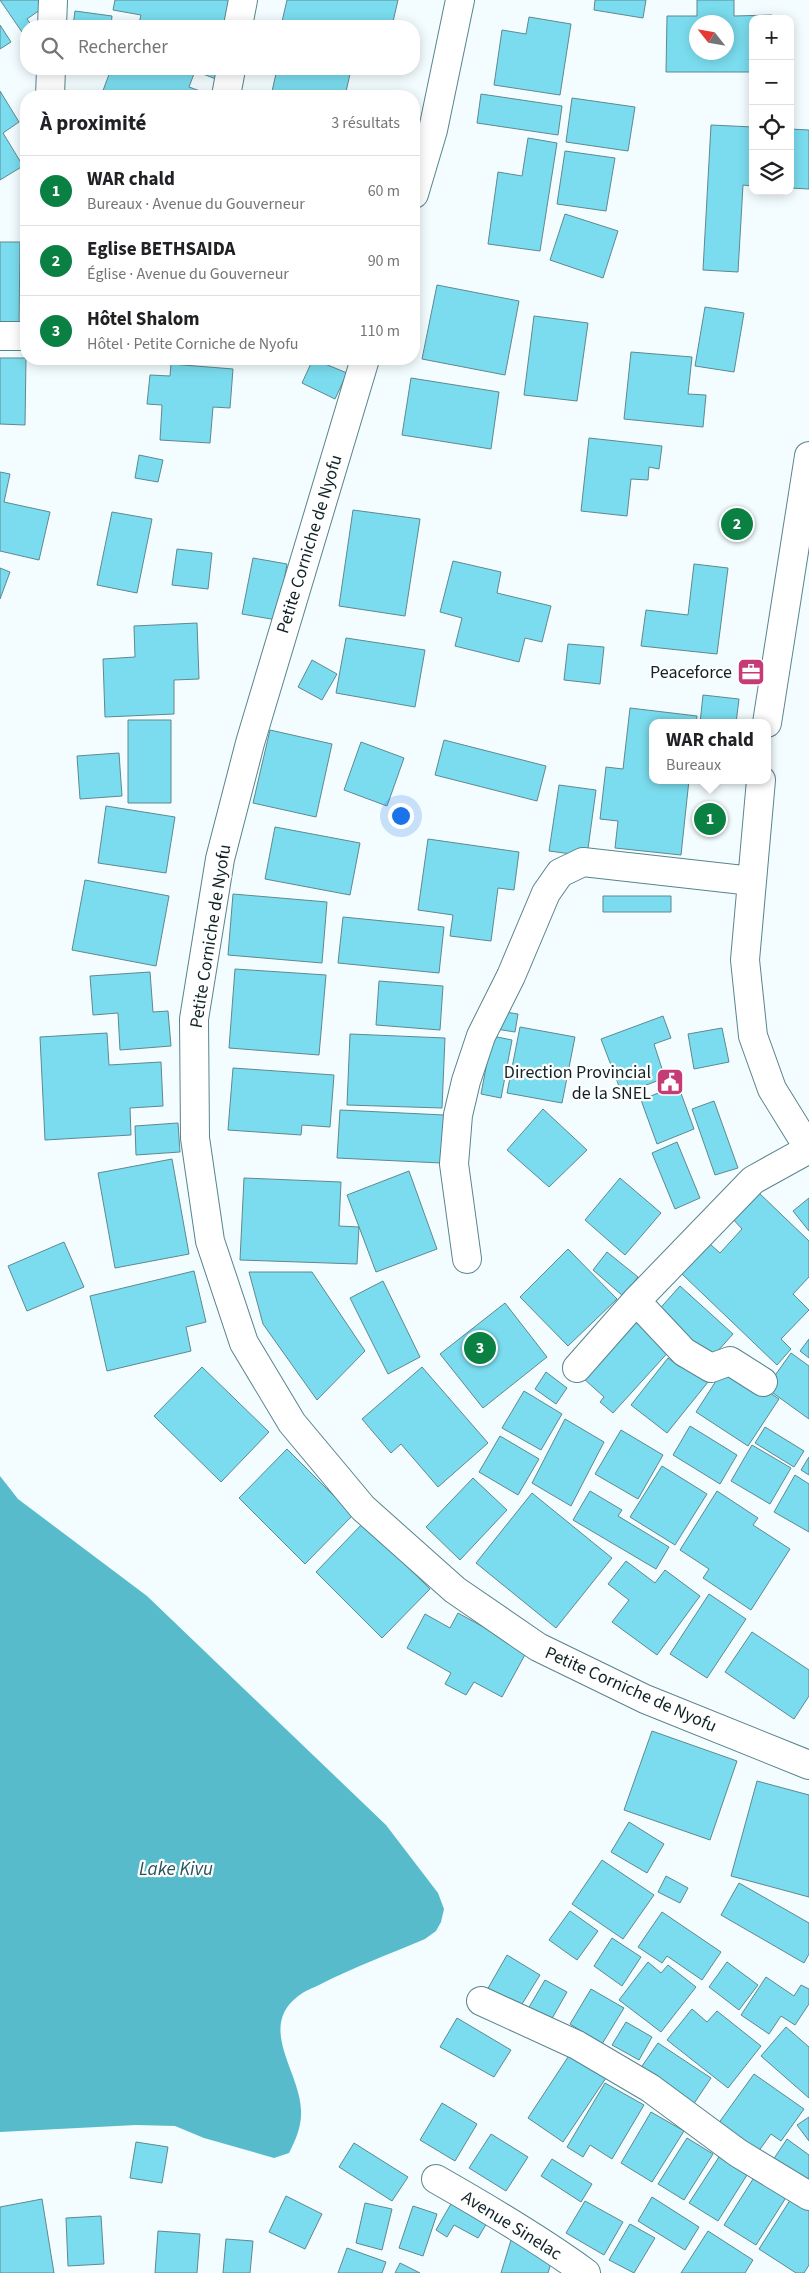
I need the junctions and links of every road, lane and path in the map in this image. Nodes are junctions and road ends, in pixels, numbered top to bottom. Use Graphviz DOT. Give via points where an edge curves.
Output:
graph roads {
  1 [pos="53,0"];
  2 [pos="243,0"];
  3 [pos="460,0"];
  4 [pos="52,20"];
  5 [pos="239,20"];
  6 [pos="51,75"];
  7 [pos="230,75"];
  8 [pos="50,90"];
  9 [pos="227,90"];
  10 [pos="423,139"];
  11 [pos="420,157"];
  12 [pos="0,336"];
  13 [pos="20,336"];
  14 [pos="363,365"];
  15 [pos="809,456"];
  16 [pos="768,719"];
  17 [pos="761,784"];
  18 [pos="752,881"];
  19 [pos="809,1149"];
  20 [pos="467,1259"];
  21 [pos="636,1301"];
  22 [pos="577,1368"];
  23 [pos="763,1382"];
  24 [pos="809,1765"];
  25 [pos="481,2001"];
  26 [pos="436,2179"];
  27 [pos="809,2196"];
  28 [pos="586,2273"];
  1 -- 4 [label="street"];
  2 -- 5 [label="street"];
  3 -- 10 [label="street"];
  6 -- 8 [label="street"];
  7 -- 9 [label="street"];
  10 -- 11 [label="street"];
  12 -- 13 [label="street"];
  14 -- 24 [label="street, Petite Corniche de Nyofu" via="250,743 220,859 194,1019 195,1138 210,1241 244,1343 292,1423 363,1508 455,1590 538,1647 644,1699"];
  15 -- 16 [label="street"];
  17 -- 18 [label="street"];
  18 -- 19 [label="street" via="745,960 753,1036 772,1089"];
  18 -- 20 [label="street" via="583,862 560,873 546,893 481,1036 466,1081 458,1115 454,1164"];
  19 -- 21 [label="street" via="753,1180"];
  21 -- 22 [label="street"];
  21 -- 23 [label="street" via="684,1352 711,1368 730,1361"];
  25 -- 27 [label="street" via="577,2045 650,2088 738,2153"];
  26 -- 28 [label="street, Avenue Sinelac" via="523,2230"];
}
